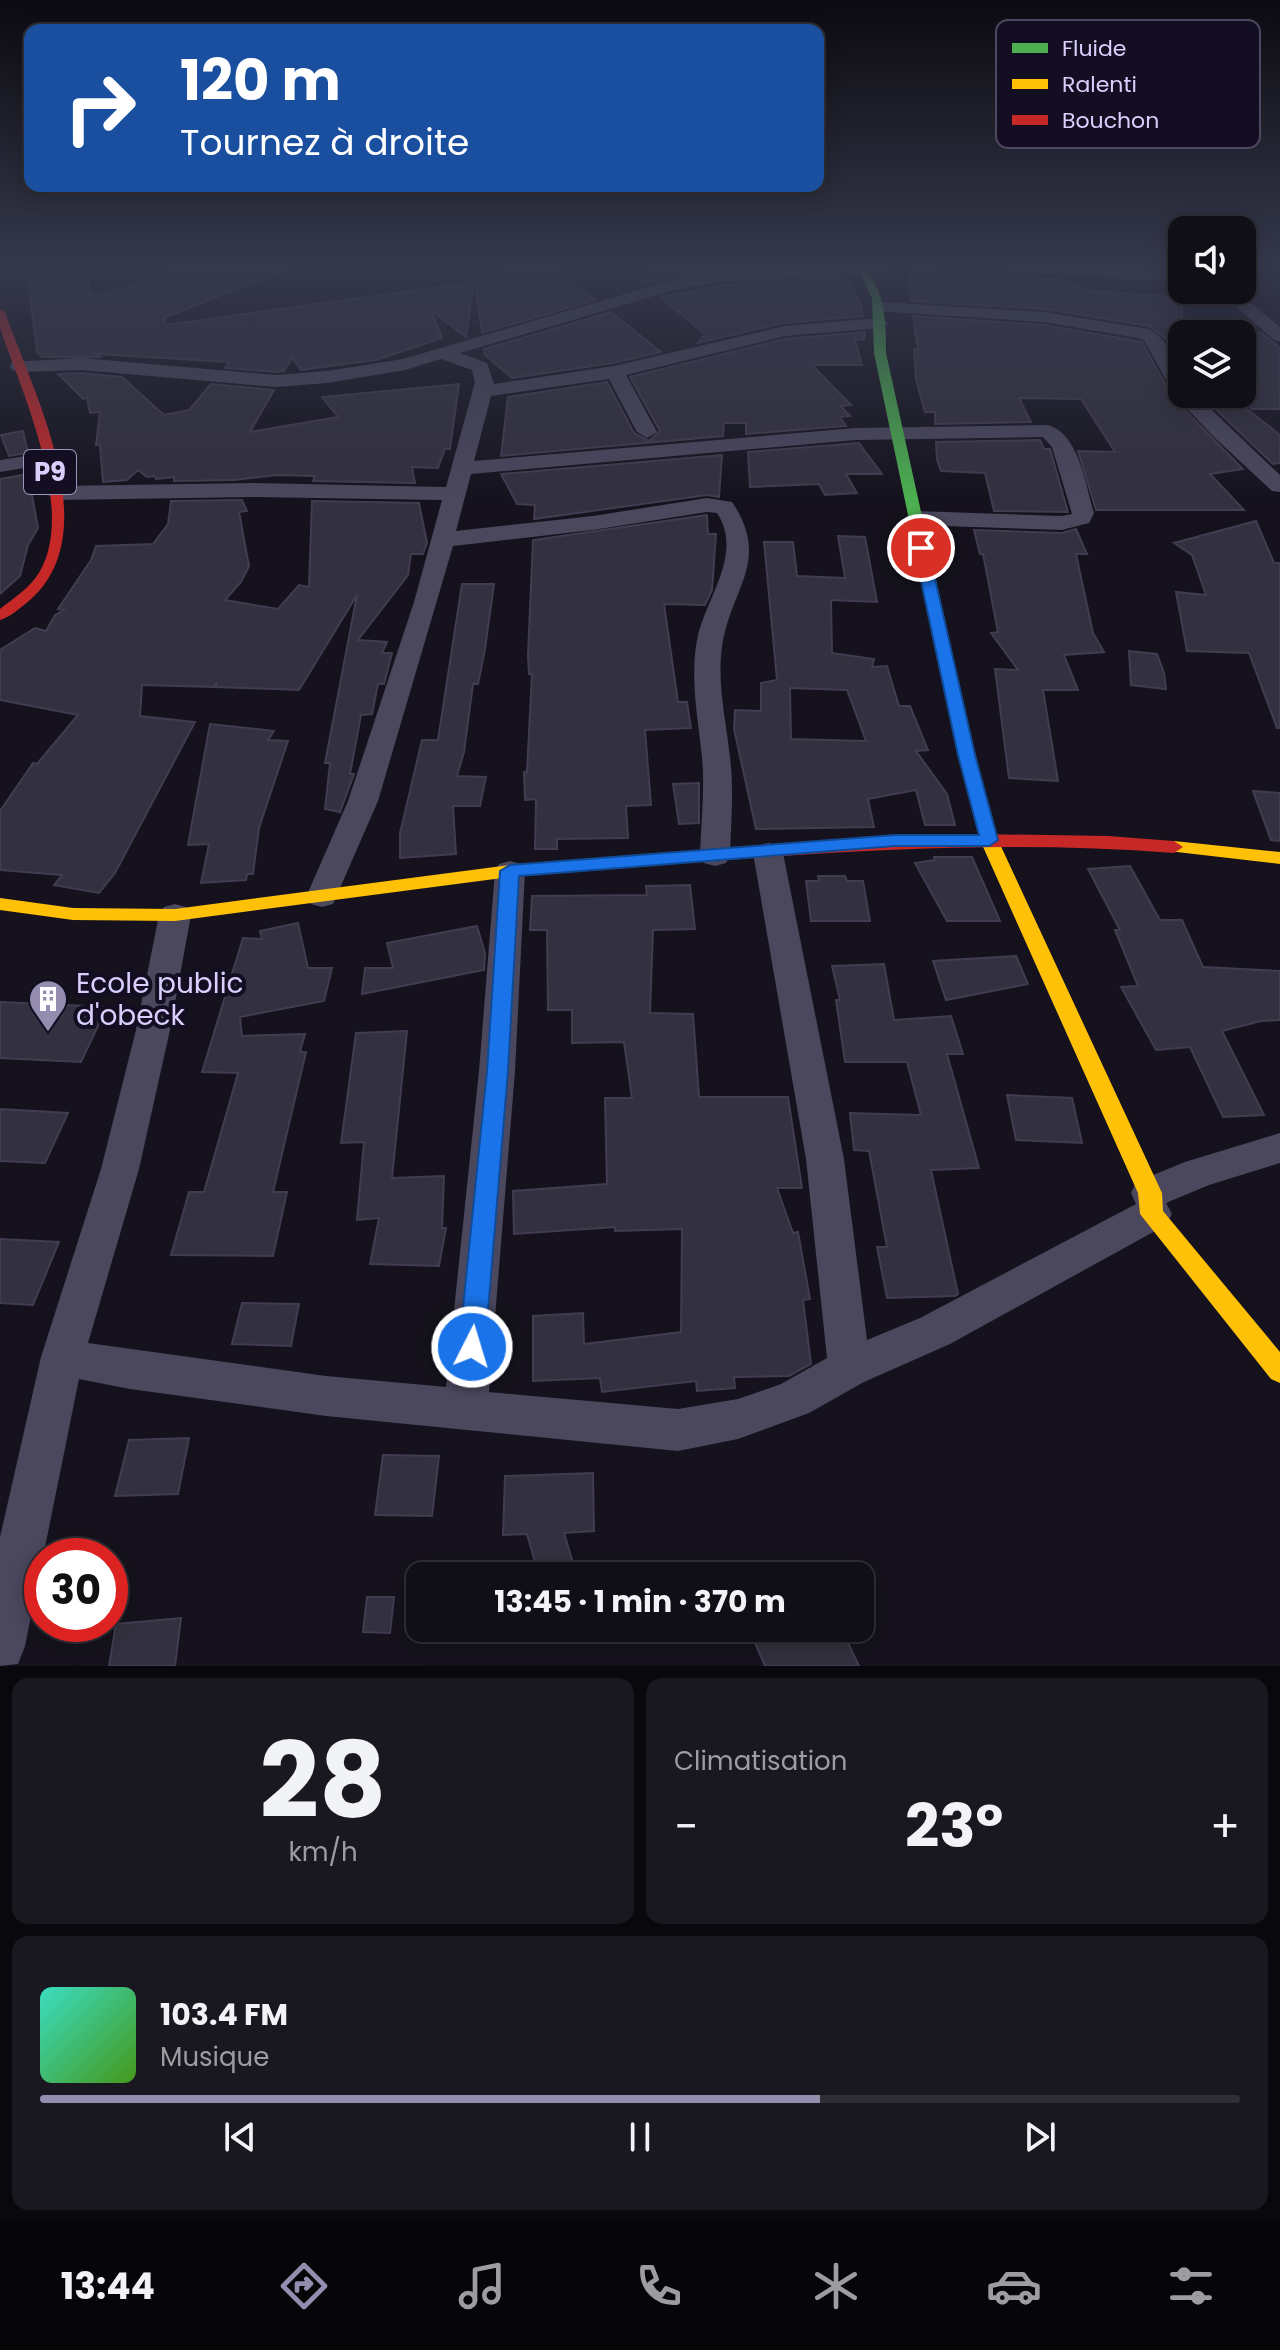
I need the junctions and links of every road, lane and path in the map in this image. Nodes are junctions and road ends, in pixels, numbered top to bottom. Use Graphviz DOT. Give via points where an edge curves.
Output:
graph roads {
  1 [pos="12,345"];
  2 [pos="466,345"];
  3 [pos="728,345"];
  4 [pos="880,345"];
  5 [pos="1155,345"];
  6 [pos="442,353"];
  7 [pos="19,366"];
  8 [pos="1168,367"];
  9 [pos="615,372"];
  10 [pos="483,391"];
  11 [pos="1197,408"];
  12 [pos="647,432"];
  13 [pos="898,434"];
  14 [pos="47,459"];
  15 [pos="0,466"];
  16 [pos="464,468"];
  17 [pos="1280,486"];
  18 [pos="56,493"];
  19 [pos="452,494"];
  20 [pos="915,518"];
  21 [pos="441,540"];
  22 [pos="0,616"];
  23 [pos="989,840"];
  24 [pos="768,853"];
  25 [pos="715,856"];
  26 [pos="1280,858"];
  27 [pos="510,871"];
  28 [pos="322,897"];
  29 [pos="0,904"];
  30 [pos="175,915"];
  31 [pos="1280,1148"];
  32 [pos="1151,1203"];
  33 [pos="62,1357"];
  34 [pos="849,1368"];
  35 [pos="1280,1371"];
  36 [pos="466,1408"];
  37 [pos="0,1646"];
  1 -- 7 [label="street, P9"];
  2 -- 6 [label="street"];
  3 -- 9 [label="street"];
  4 -- 13 [label="street"];
  5 -- 8 [label="street"];
  6 -- 7 [label="street" via="370,371 276,381 93,365"];
  6 -- 10 [label="street" via="480,367"];
  7 -- 14 [label="street, P9"];
  9 -- 10 [label="street"];
  9 -- 12 [label="street"];
  10 -- 16 [label="street"];
  11 -- 17 [label="street"];
  13 -- 16 [label="street"];
  13 -- 20 [label="street"];
  13 -- 20 [label="street" via="1048,431 1062,445 1083,513 1062,523"];
  14 -- 15 [label="street"];
  14 -- 18 [label="street, P9"];
  16 -- 19 [label="street"];
  18 -- 19 [label="street"];
  18 -- 22 [label="street, P9" via="59,513 50,566"];
  19 -- 21 [label="street"];
  20 -- 23 [label="street"];
  21 -- 25 [label="street" via="724,507 733,518 738,547 731,588 712,631 705,682 717,781"];
  21 -- 28 [label="street" via="363,801"];
  23 -- 24 [label="street" via="895,841"];
  23 -- 26 [label="street" via="1118,841"];
  23 -- 32 [label="street"];
  24 -- 25 [label="street"];
  24 -- 34 [label="street" via="825,1159"];
  25 -- 27 [label="street"];
  27 -- 28 [label="street"];
  27 -- 36 [label="street"];
  28 -- 30 [label="street"];
  29 -- 30 [label="street" via="88,915"];
  30 -- 33 [label="street" via="120,1169"];
  31 -- 32 [label="street" via="1198,1173"];
  32 -- 34 [label="street" via="935,1331"];
  32 -- 35 [label="street"];
  33 -- 36 [label="street" via="326,1396"];
  33 -- 37 [label="street"];
  34 -- 36 [label="street" via="794,1399 738,1419 678,1430"];
}
